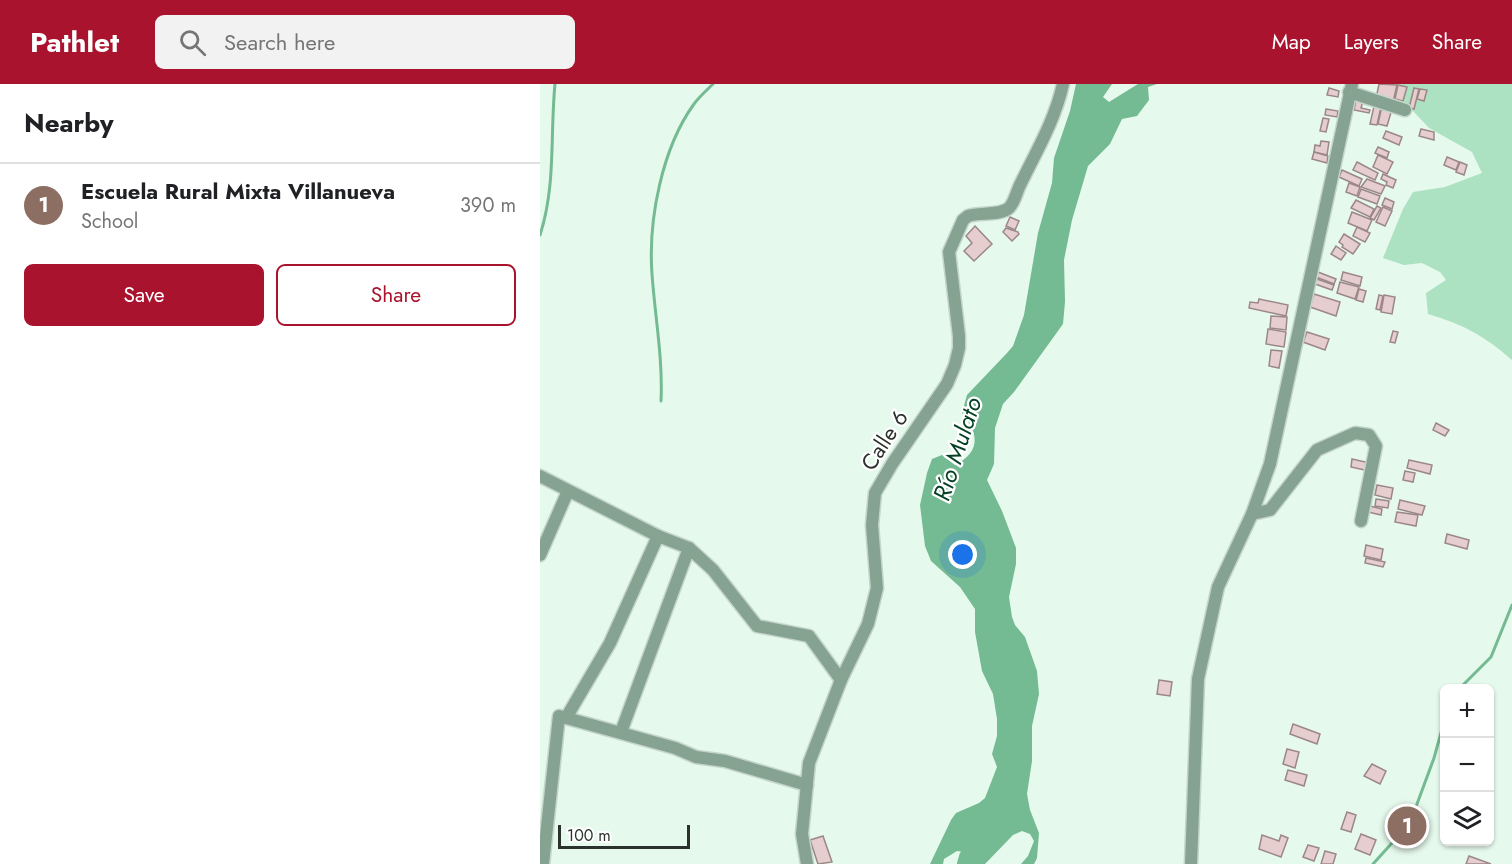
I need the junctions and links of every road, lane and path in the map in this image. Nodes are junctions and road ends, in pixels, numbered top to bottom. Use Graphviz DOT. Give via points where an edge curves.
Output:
graph roads {
  1 [pos="1063,84"];
  2 [pos="1350,88"];
  3 [pos="1405,110"];
  4 [pos="540,476"];
  5 [pos="568,491"];
  6 [pos="1252,514"];
  7 [pos="1361,521"];
  8 [pos="658,536"];
  9 [pos="689,548"];
  10 [pos="540,555"];
  11 [pos="840,680"];
  12 [pos="566,718"];
  13 [pos="621,732"];
  14 [pos="807,785"];
  15 [pos="543,864"];
  16 [pos="807,864"];
  17 [pos="1191,864"];
  1 -- 11 [label="street, Calle 6" via="1041,148 1009,208 968,216 951,245 949,261 959,336 955,365 947,384 875,493 872,525 877,588 868,624"];
  2 -- 3 [label="street"];
  2 -- 6 [label="street" via="1270,464"];
  4 -- 5 [label="street"];
  5 -- 8 [label="street"];
  5 -- 10 [label="street"];
  6 -- 7 [label="street" via="1270,510 1317,450 1355,433 1369,435 1376,446"];
  6 -- 17 [label="street" via="1218,587 1198,679"];
  8 -- 9 [label="street"];
  8 -- 12 [label="street" via="610,643"];
  9 -- 11 [label="street" via="713,570 757,626 809,636"];
  9 -- 13 [label="street"];
  11 -- 14 [label="street, Calle 6" via="809,763"];
  12 -- 13 [label="street"];
  12 -- 15 [label="street" via="559,716"];
  13 -- 14 [label="street" via="696,757 725,761"];
  14 -- 16 [label="street, Calle 6" via="802,834"];
}
